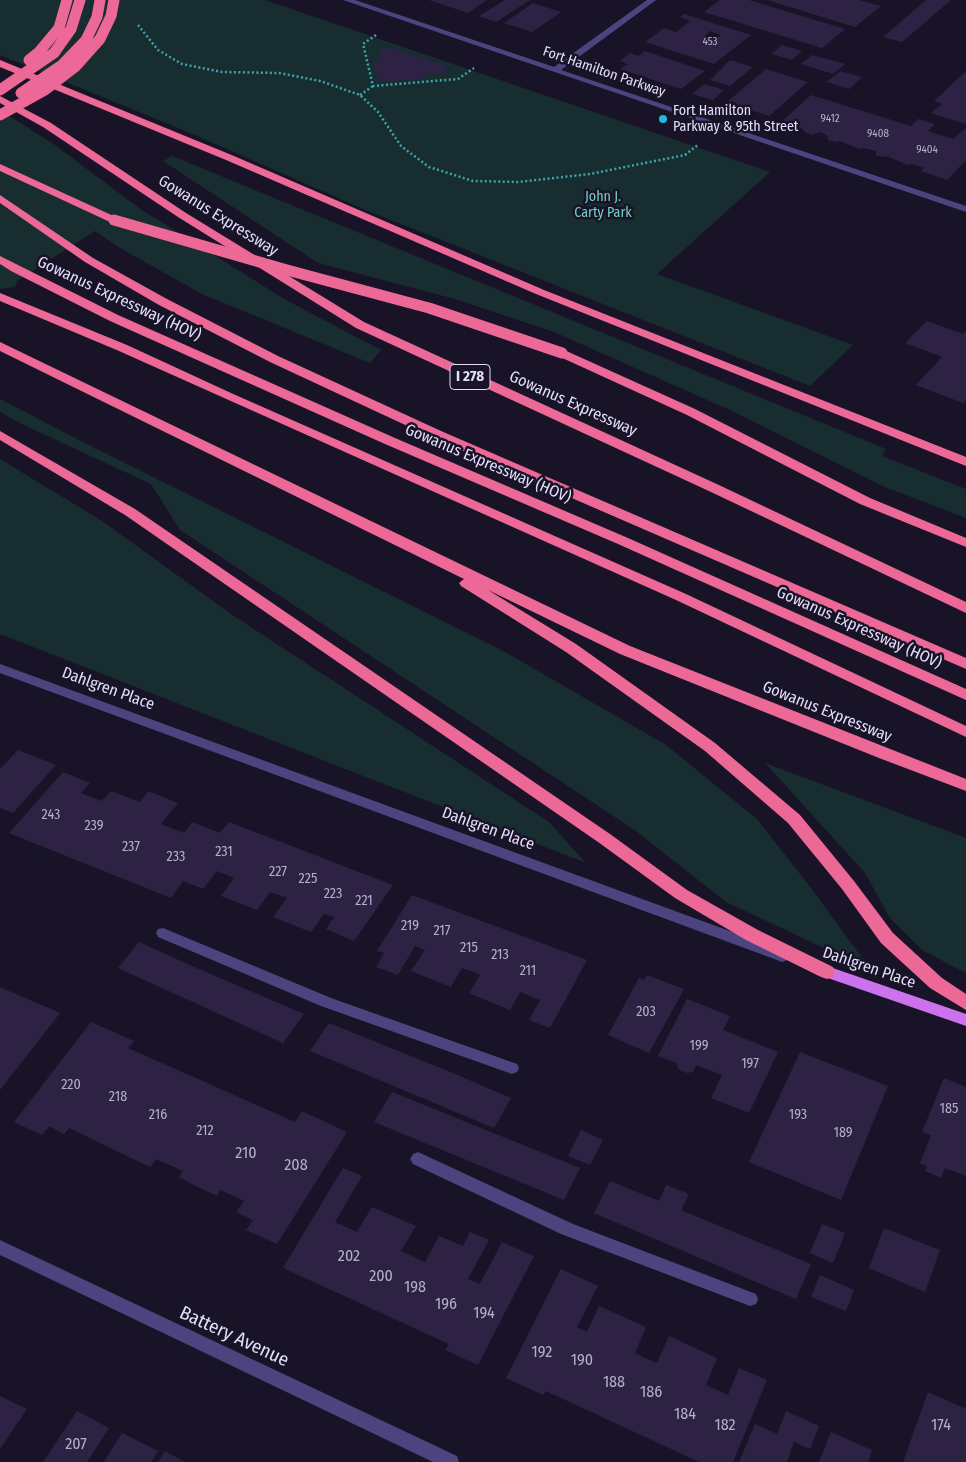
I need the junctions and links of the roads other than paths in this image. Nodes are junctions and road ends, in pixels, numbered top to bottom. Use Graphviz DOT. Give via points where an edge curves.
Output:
graph roads {
  1 [pos="67,0"];
  2 [pos="80,0"];
  3 [pos="100,0"];
  4 [pos="114,0"];
  5 [pos="347,0"];
  6 [pos="652,0"];
  7 [pos="0,63"];
  8 [pos="554,70"];
  9 [pos="0,81"];
  10 [pos="0,90"];
  11 [pos="0,99"];
  12 [pos="0,104"];
  13 [pos="0,115"];
  14 [pos="0,167"];
  15 [pos="0,198"];
  16 [pos="966,209"];
  17 [pos="0,259"];
  18 [pos="5,299"];
  19 [pos="0,346"];
  20 [pos="0,435"];
  21 [pos="966,462"];
  22 [pos="401,543"];
  23 [pos="966,543"];
  24 [pos="966,608"];
  25 [pos="966,664"];
  26 [pos="0,668"];
  27 [pos="966,695"];
  28 [pos="966,732"];
  29 [pos="966,785"];
  30 [pos="163,933"];
  31 [pos="827,972"];
  32 [pos="966,1003"];
  33 [pos="966,1020"];
  34 [pos="512,1068"];
  35 [pos="418,1159"];
  36 [pos="0,1247"];
  37 [pos="750,1299"];
  38 [pos="451,1462"];
  1 -- 9 [label="highway, bridge" via="59,28 50,40"];
  2 -- 10 [label="highway, bridge" via="71,29 54,53"];
  3 -- 12 [label="highway, bridge" via="93,28 75,52 46,76"];
  4 -- 13 [label="highway, bridge" via="111,16 100,39 76,67 45,90"];
  5 -- 8 [label="street, Fort Hamilton Parkway"];
  6 -- 8 [label="street"];
  7 -- 21 [label="highway" via="540,292"];
  8 -- 16 [label="street, Fort Hamilton Parkway"];
  11 -- 24 [label="highway, Gowanus Expressway / I 278" via="47,125 182,216 360,325"];
  14 -- 23 [label="highway, bridge" via="114,220 429,308 562,353 692,412 865,501"];
  15 -- 25 [label="highway" via="90,260 274,359 436,434"];
  17 -- 27 [label="highway, Gowanus Expressway (HOV)" via="114,318"];
  18 -- 28 [label="highway" via="116,344 681,597"];
  19 -- 22 [label="highway, Gowanus Expressway"];
  20 -- 31 [label="highway" via="130,512 681,894 752,935"];
  22 -- 29 [label="highway, Gowanus Expressway" via="625,650"];
  22 -- 32 [label="highway" via="571,648 710,747 794,819 887,938 936,983"];
  26 -- 31 [label="street, Dahlgren Place"];
  30 -- 34 [label="street" via="326,1002"];
  31 -- 33 [label="main road, Dahlgren Place"];
  35 -- 37 [label="street" via="567,1229"];
  36 -- 38 [label="street, Battery Avenue"];
}
